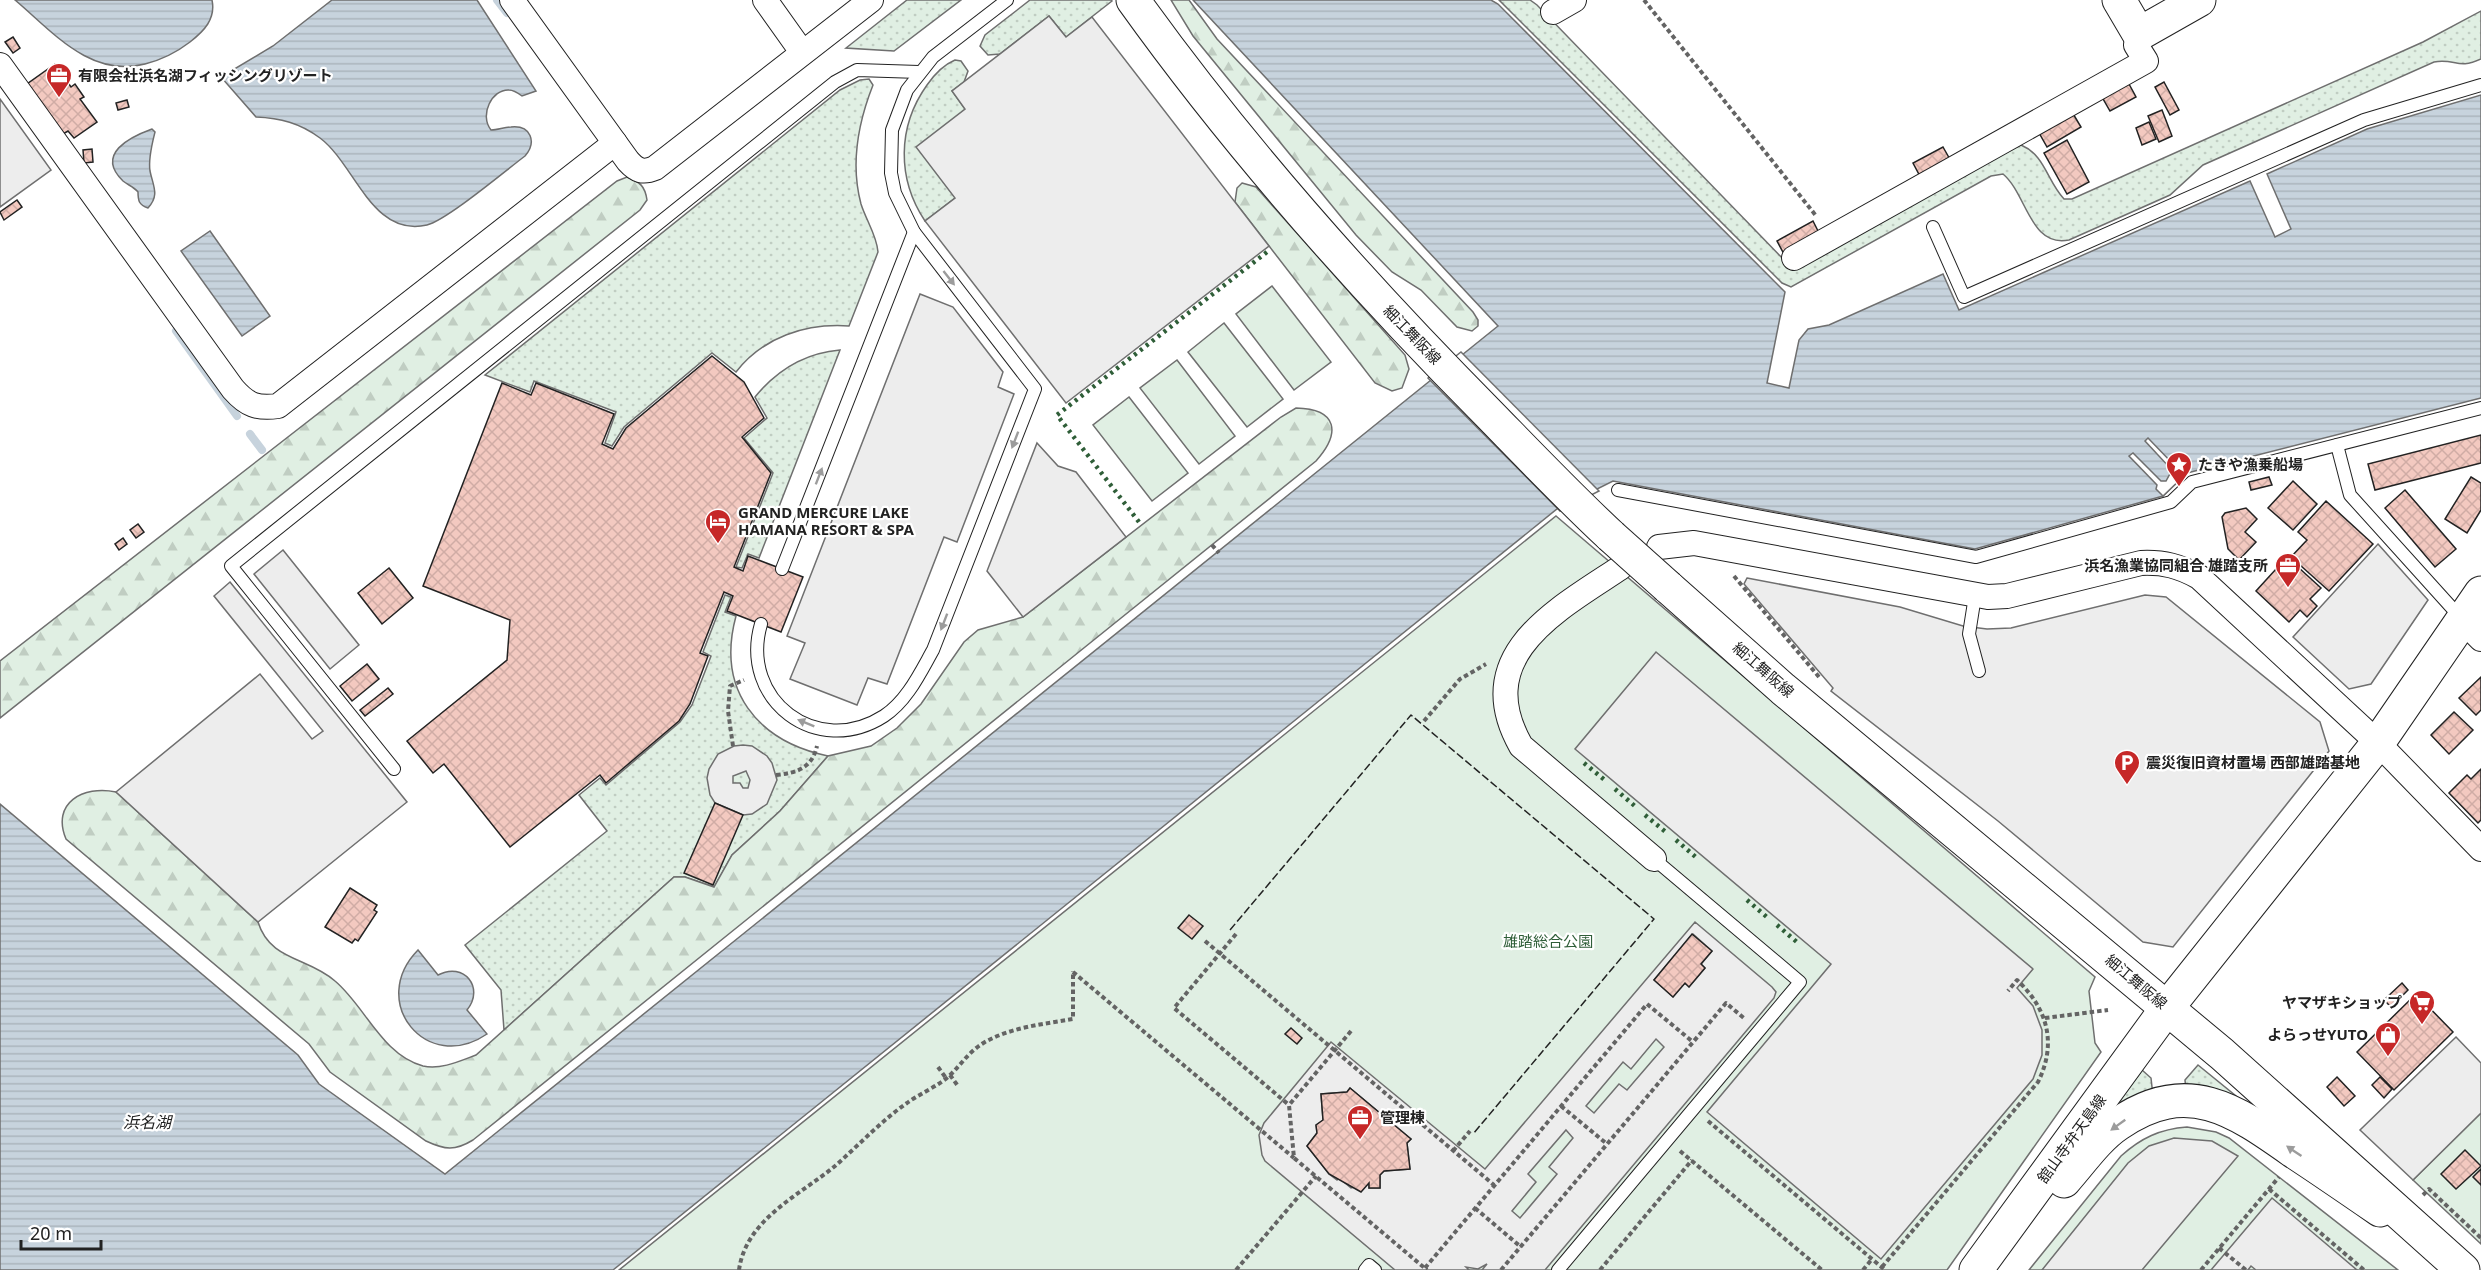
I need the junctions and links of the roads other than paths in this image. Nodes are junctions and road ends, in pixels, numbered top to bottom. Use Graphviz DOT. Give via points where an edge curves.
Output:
graph roads {
  1 [pos="512,0"];
  2 [pos="765,0"];
  3 [pos="871,0"];
  4 [pos="1006,0"];
  5 [pos="1133,0"];
  6 [pos="2119,0"];
  7 [pos="2199,0"];
  8 [pos="2139,34"];
  9 [pos="802,52"];
  10 [pos="0,65"];
  11 [pos="919,72"];
  12 [pos="2481,85"];
  13 [pos="615,143"];
  14 [pos="1933,227"];
  15 [pos="914,232"];
  16 [pos="1794,258"];
  17 [pos="2481,408"];
  18 [pos="2337,445"];
  19 [pos="1618,490"];
  20 [pos="1659,548"];
  21 [pos="1620,568"];
  22 [pos="782,569"];
  23 [pos="2481,593"];
  24 [pos="1975,596"];
  25 [pos="761,624"];
  26 [pos="2472,630"];
  27 [pos="1980,671"];
  28 [pos="2378,743"];
  29 [pos="394,769"];
  30 [pos="2481,849"];
  31 [pos="1654,860"];
  32 [pos="2167,1008"];
  33 [pos="2455,1263"];
  34 [pos="1365,1270"];
  35 [pos="1375,1270"];
  36 [pos="1558,1270"];
  37 [pos="1976,1270"];
  38 [pos="1985,1270"];
  1 -- 13 [label="street"];
  2 -- 9 [label="street"];
  3 -- 9 [label="street"];
  4 -- 11 [label="lane"];
  5 -- 32 [label="main road, 細江舞阪線, bridge" via="1282,191 1432,356 1586,513 1783,688"];
  6 -- 8 [label="main road"];
  7 -- 8 [label="main road"];
  8 -- 16 [label="street" via="2136,45 2146,61"];
  9 -- 13 [label="street" via="655,168 645,172 635,169"];
  10 -- 13 [label="street" via="233,389 244,402 261,408 278,406"];
  11 -- 15 [label="lane" via="898,109 890,151 895,194"];
  11 -- 29 [label="lane" via="857,70 834,82 231,566"];
  12 -- 14 [label="lane" via="2364,120 1964,297"];
  22 -- 15 [label="lane, one-way"];
  15 -- 25 [label="lane, one-way" via="1035,389 933,650 911,687 886,715 869,724 841,730 795,719 768,692 760,675 755,657"];
  17 -- 18 [label="lane"];
  18 -- 19 [label="lane" via="2192,482 2171,502 1976,557"];
  18 -- 26 [label="lane" via="2350,495"];
  20 -- 24 [label="street" via="1694,543"];
  21 -- 31 [label="street" via="1531,634 1518,649 1506,681 1506,711 1521,746"];
  23 -- 26 [label="main road, 舘山寺弁天島線"];
  24 -- 27 [label="lane" via="1969,634"];
  24 -- 28 [label="street" via="2007,596 2141,563 2180,566 2199,577"];
  26 -- 28 [label="main road, 舘山寺弁天島線"];
  28 -- 30 [label="street"];
  28 -- 32 [label="main road, 舘山寺弁天島線"];
  31 -- 36 [label="lane" via="1800,982"];
  32 -- 33 [label="main road, 細江舞阪線"];
  32 -- 37 [label="main road, 舘山寺弁天島線"];
  33 -- 38 [label="main road, one-way" via="2241,1115 2206,1102 2187,1101 2150,1107 2116,1125"];
  34 -- 35 [label="lane" via="1369,1265"];
}
